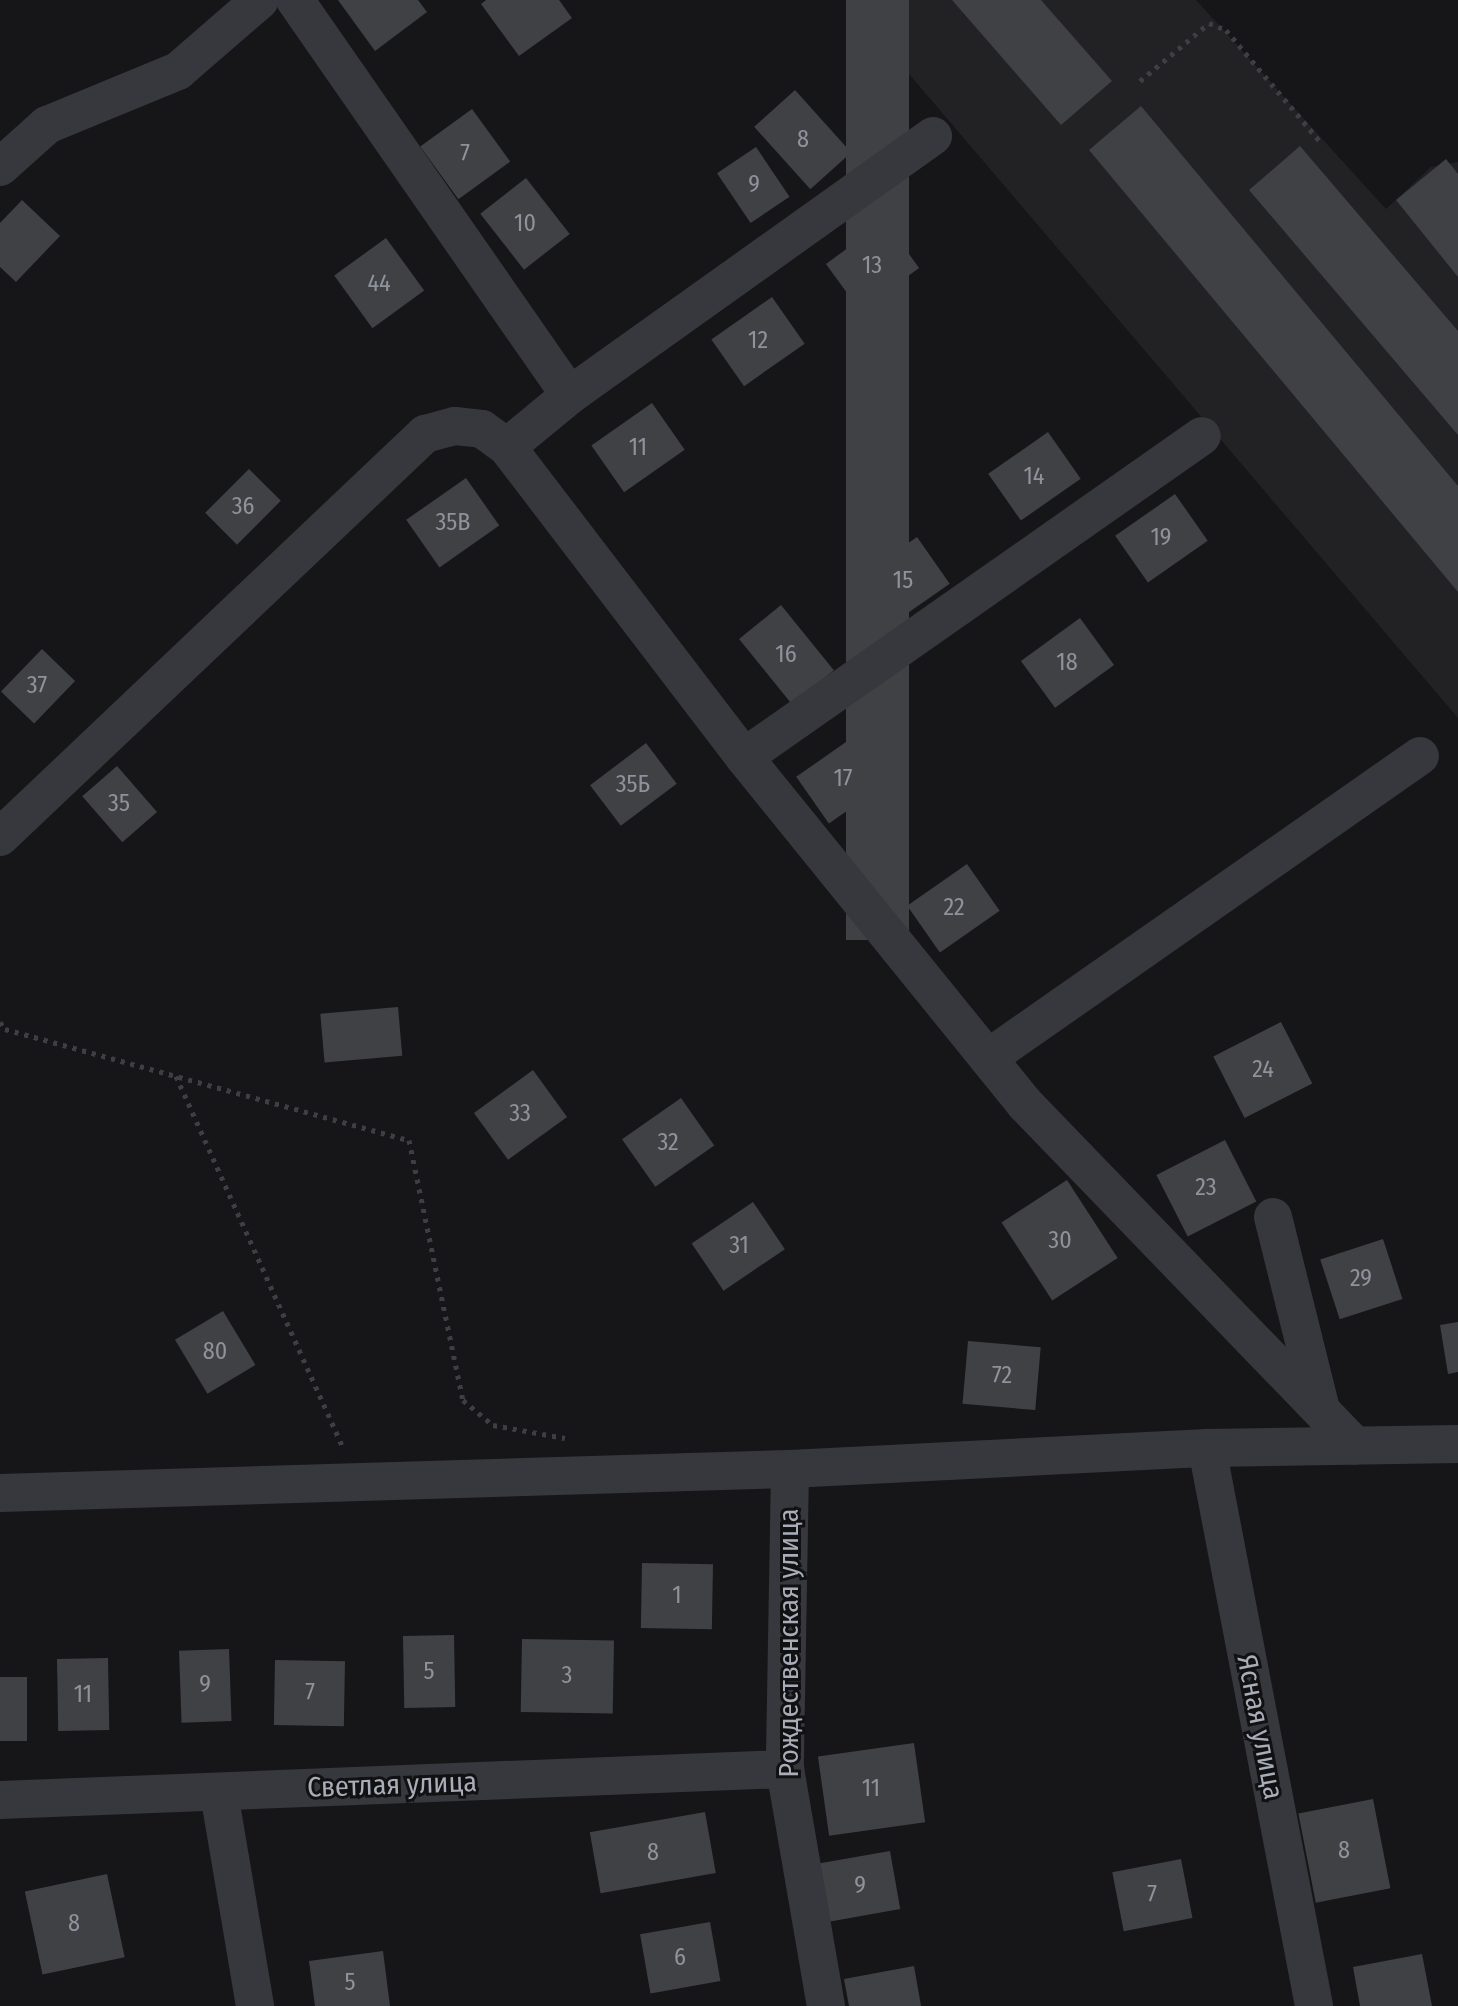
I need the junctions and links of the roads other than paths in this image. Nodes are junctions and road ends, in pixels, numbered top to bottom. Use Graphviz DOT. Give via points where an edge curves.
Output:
graph roads {
  1 [pos="260,0"];
  2 [pos="295,0"];
  3 [pos="933,136"];
  4 [pos="0,167"];
  5 [pos="570,395"];
  6 [pos="1202,436"];
  7 [pos="507,447"];
  8 [pos="1420,756"];
  9 [pos="744,757"];
  10 [pos="0,837"];
  11 [pos="988,1058"];
  12 [pos="1273,1217"];
  13 [pos="1322,1412"];
  14 [pos="1458,1444"];
  15 [pos="1355,1446"];
  16 [pos="1207,1448"];
  17 [pos="790,1469"];
  18 [pos="0,1493"];
  19 [pos="785,1769"];
  20 [pos="219,1793"];
  21 [pos="0,1800"];
  22 [pos="255,2006"];
  23 [pos="826,2006"];
  24 [pos="1314,2006"];
  1 -- 4 [label="street" via="178,71 47,125"];
  2 -- 5 [label="street"];
  3 -- 5 [label="street"];
  5 -- 7 [label="street"];
  6 -- 9 [label="street"];
  7 -- 9 [label="street"];
  7 -- 10 [label="street" via="482,429 455,426 425,434"];
  8 -- 11 [label="street"];
  9 -- 11 [label="street"];
  11 -- 13 [label="street" via="1025,1104"];
  12 -- 13 [label="street"];
  13 -- 15 [label="street"];
  14 -- 15 [label="street"];
  15 -- 16 [label="street"];
  16 -- 17 [label="street"];
  16 -- 24 [label="street, Ясная улица"];
  17 -- 18 [label="street"];
  17 -- 19 [label="street, Рождественская улица"];
  19 -- 20 [label="street, Светлая улица"];
  19 -- 23 [label="street, Рождественская улица"];
  20 -- 21 [label="street, Светлая улица"];
  20 -- 22 [label="street"];
}
